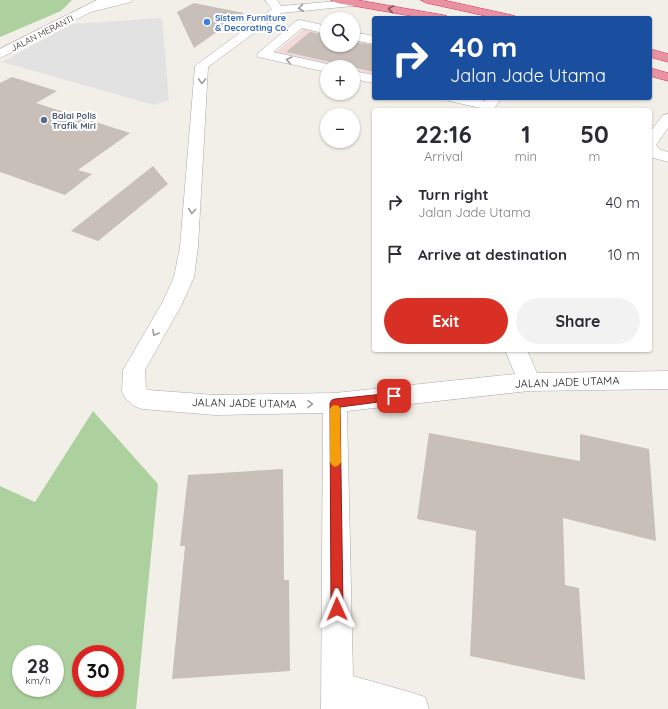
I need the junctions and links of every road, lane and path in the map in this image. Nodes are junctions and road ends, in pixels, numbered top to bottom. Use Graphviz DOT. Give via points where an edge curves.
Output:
graph roads {
  1 [pos="106,0"];
  2 [pos="127,0"];
  3 [pos="271,0"];
  4 [pos="337,0"];
  5 [pos="426,0"];
  6 [pos="353,3"];
  7 [pos="278,10"];
  8 [pos="83,12"];
  9 [pos="432,16"];
  10 [pos="502,16"];
  11 [pos="320,28"];
  12 [pos="360,37"];
  13 [pos="372,40"];
  14 [pos="278,42"];
  15 [pos="247,43"];
  16 [pos="0,54"];
  17 [pos="263,54"];
  18 [pos="652,54"];
  19 [pos="668,58"];
  20 [pos="320,66"];
  21 [pos="652,73"];
  22 [pos="360,76"];
  23 [pos="668,77"];
  24 [pos="372,79"];
  25 [pos="463,100"];
  26 [pos="493,100"];
  27 [pos="668,118"];
  28 [pos="652,139"];
  29 [pos="652,150"];
  30 [pos="668,157"];
  31 [pos="517,352"];
  32 [pos="668,380"];
  33 [pos="528,382"];
  34 [pos="335,403"];
  35 [pos="337,698"];
  36 [pos="413,709"];
  1 -- 8 [label="street, JALAN MERANTI"];
  2 -- 8 [label="street, JALAN MERANTI"];
  3 -- 7 [label="street"];
  4 -- 6 [label="highway"];
  5 -- 10 [label="highway"];
  6 -- 7 [label="street, one-way"];
  9 -- 6 [label="highway, one-way"];
  7 -- 15 [label="street, JALAN JADE UTAMA"];
  8 -- 16 [label="street, JALAN MERANTI"];
  11 -- 14 [label="street" via="300,24"];
  12 -- 13 [label="street"];
  14 -- 15 [label="street"];
  14 -- 17 [label="street"];
  15 -- 17 [label="street"];
  15 -- 34 [label="street, JALAN JADE UTAMA, one-way" via="202,66 189,247 184,277 172,304 134,370 134,392 142,399 215,405"];
  20 -- 17 [label="street, one-way"];
  18 -- 19 [label="highway"];
  21 -- 23 [label="highway"];
  22 -- 24 [label="street"];
  25 -- 26 [label="street" via="489,106"];
  27 -- 28 [label="street"];
  29 -- 30 [label="street"];
  31 -- 33 [label="street"];
  32 -- 33 [label="street, JALAN JADE UTAMA"];
  33 -- 34 [label="street, JALAN JADE UTAMA"];
  34 -- 35 [label="street"];
  35 -- 36 [label="street"];
}
